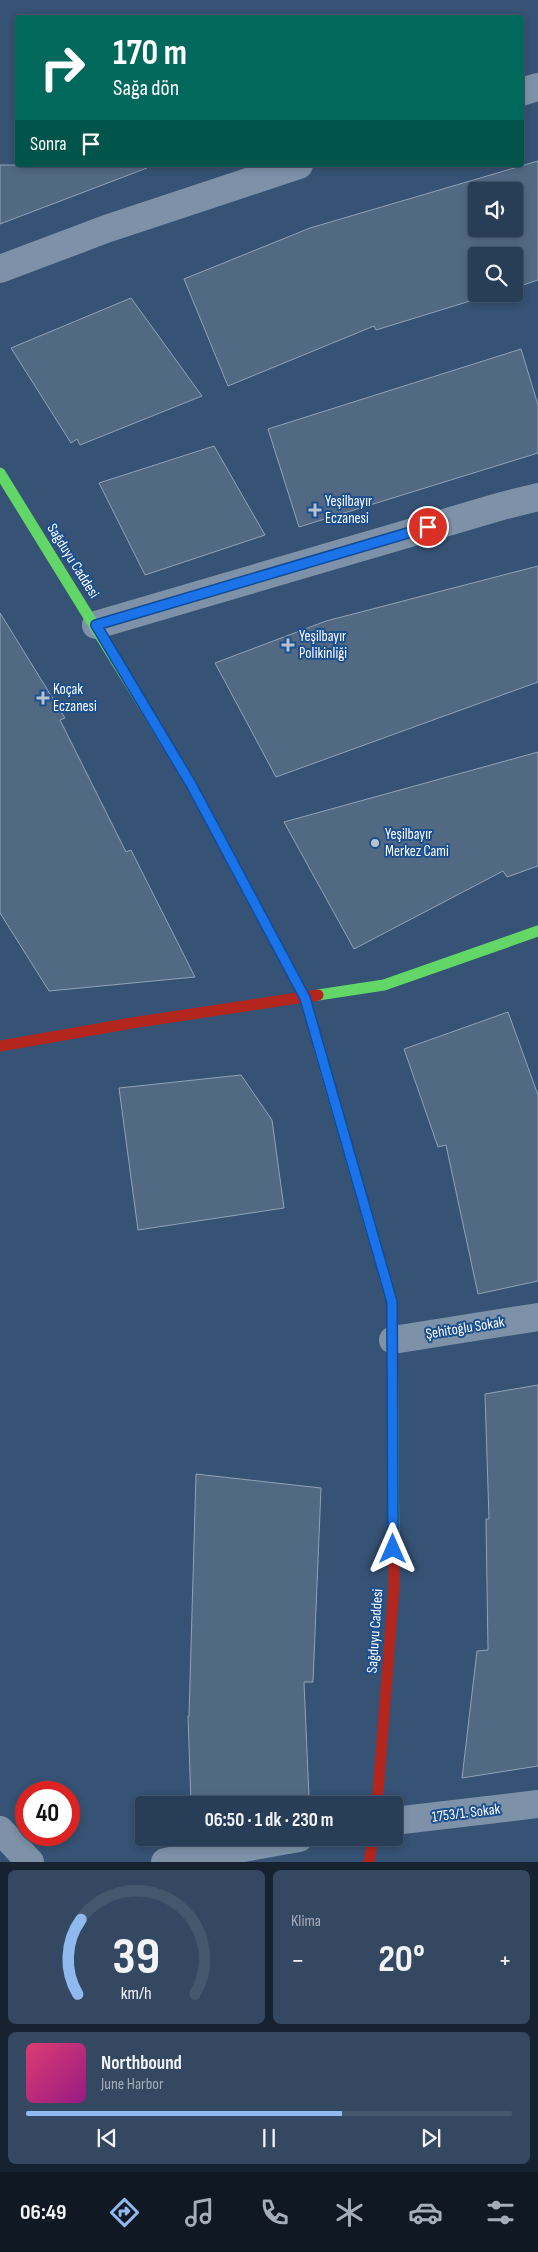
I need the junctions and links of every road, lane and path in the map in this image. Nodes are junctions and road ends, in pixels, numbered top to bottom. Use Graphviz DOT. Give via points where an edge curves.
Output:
graph roads {
  1 [pos="538,87"];
  2 [pos="524,91"];
  3 [pos="293,167"];
  4 [pos="0,269"];
  5 [pos="0,473"];
  6 [pos="538,497"];
  7 [pos="96,625"];
  8 [pos="538,931"];
  9 [pos="305,998"];
  10 [pos="0,1046"];
  11 [pos="538,1316"];
  12 [pos="393,1340"];
  13 [pos="378,1796"];
  14 [pos="538,1804"];
  15 [pos="403,1820"];
  16 [pos="0,1830"];
  17 [pos="254,1846"];
  18 [pos="372,1846"];
  19 [pos="30,1862"];
  20 [pos="165,1862"];
  21 [pos="369,1862"];
  1 -- 2 [label="street"];
  3 -- 4 [label="street" via="106,229"];
  5 -- 7 [label="street, Sağduyu Caddesi"];
  6 -- 7 [label="street"];
  7 -- 9 [label="street, Sağduyu Caddesi" via="192,786"];
  8 -- 9 [label="street" via="384,985"];
  9 -- 10 [label="street"];
  9 -- 12 [label="street, Sağduyu Caddesi" via="392,1302"];
  11 -- 12 [label="street, Şehitoğlu Sokak"];
  12 -- 13 [label="street, Sağduyu Caddesi" via="394,1587"];
  14 -- 15 [label="street, 1753/1. Sokak"];
  16 -- 19 [label="street"];
  17 -- 20 [label="street"];
  18 -- 21 [label="street"];
}
